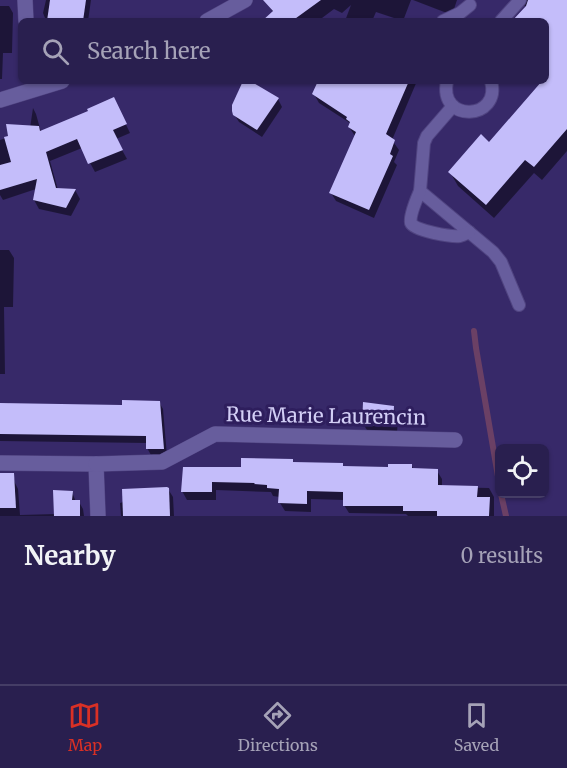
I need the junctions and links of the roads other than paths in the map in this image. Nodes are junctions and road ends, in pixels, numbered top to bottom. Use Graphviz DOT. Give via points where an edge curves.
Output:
graph roads {
  1 [pos="25,0"];
  2 [pos="245,0"];
  3 [pos="520,0"];
  4 [pos="470,5"];
  5 [pos="26,18"];
  6 [pos="212,18"];
  7 [pos="449,18"];
  8 [pos="504,18"];
  9 [pos="447,84"];
  10 [pos="491,84"];
  11 [pos="26,86"];
  12 [pos="0,99"];
  13 [pos="453,106"];
  14 [pos="420,191"];
  15 [pos="469,232"];
  16 [pos="519,305"];
  17 [pos="455,440"];
  18 [pos="0,463"];
  19 [pos="96,464"];
  20 [pos="98,516"];
  1 -- 5 [label="street"];
  2 -- 6 [label="street"];
  3 -- 8 [label="lane"];
  4 -- 7 [label="lane"];
  9 -- 13 [label="lane" via="446,94"];
  10 -- 13 [label="lane" via="491,97 483,108 471,112"];
  11 -- 12 [label="street"];
  13 -- 14 [label="lane" via="424,143"];
  14 -- 15 [label="lane"];
  14 -- 15 [label="lane" via="411,217 415,227 456,236"];
  15 -- 16 [label="lane" via="501,262"];
  17 -- 19 [label="street, Rue Marie Laurencin" via="215,434 162,462"];
  18 -- 19 [label="street, Rue Marie Laurencin"];
  19 -- 20 [label="street"];
}
